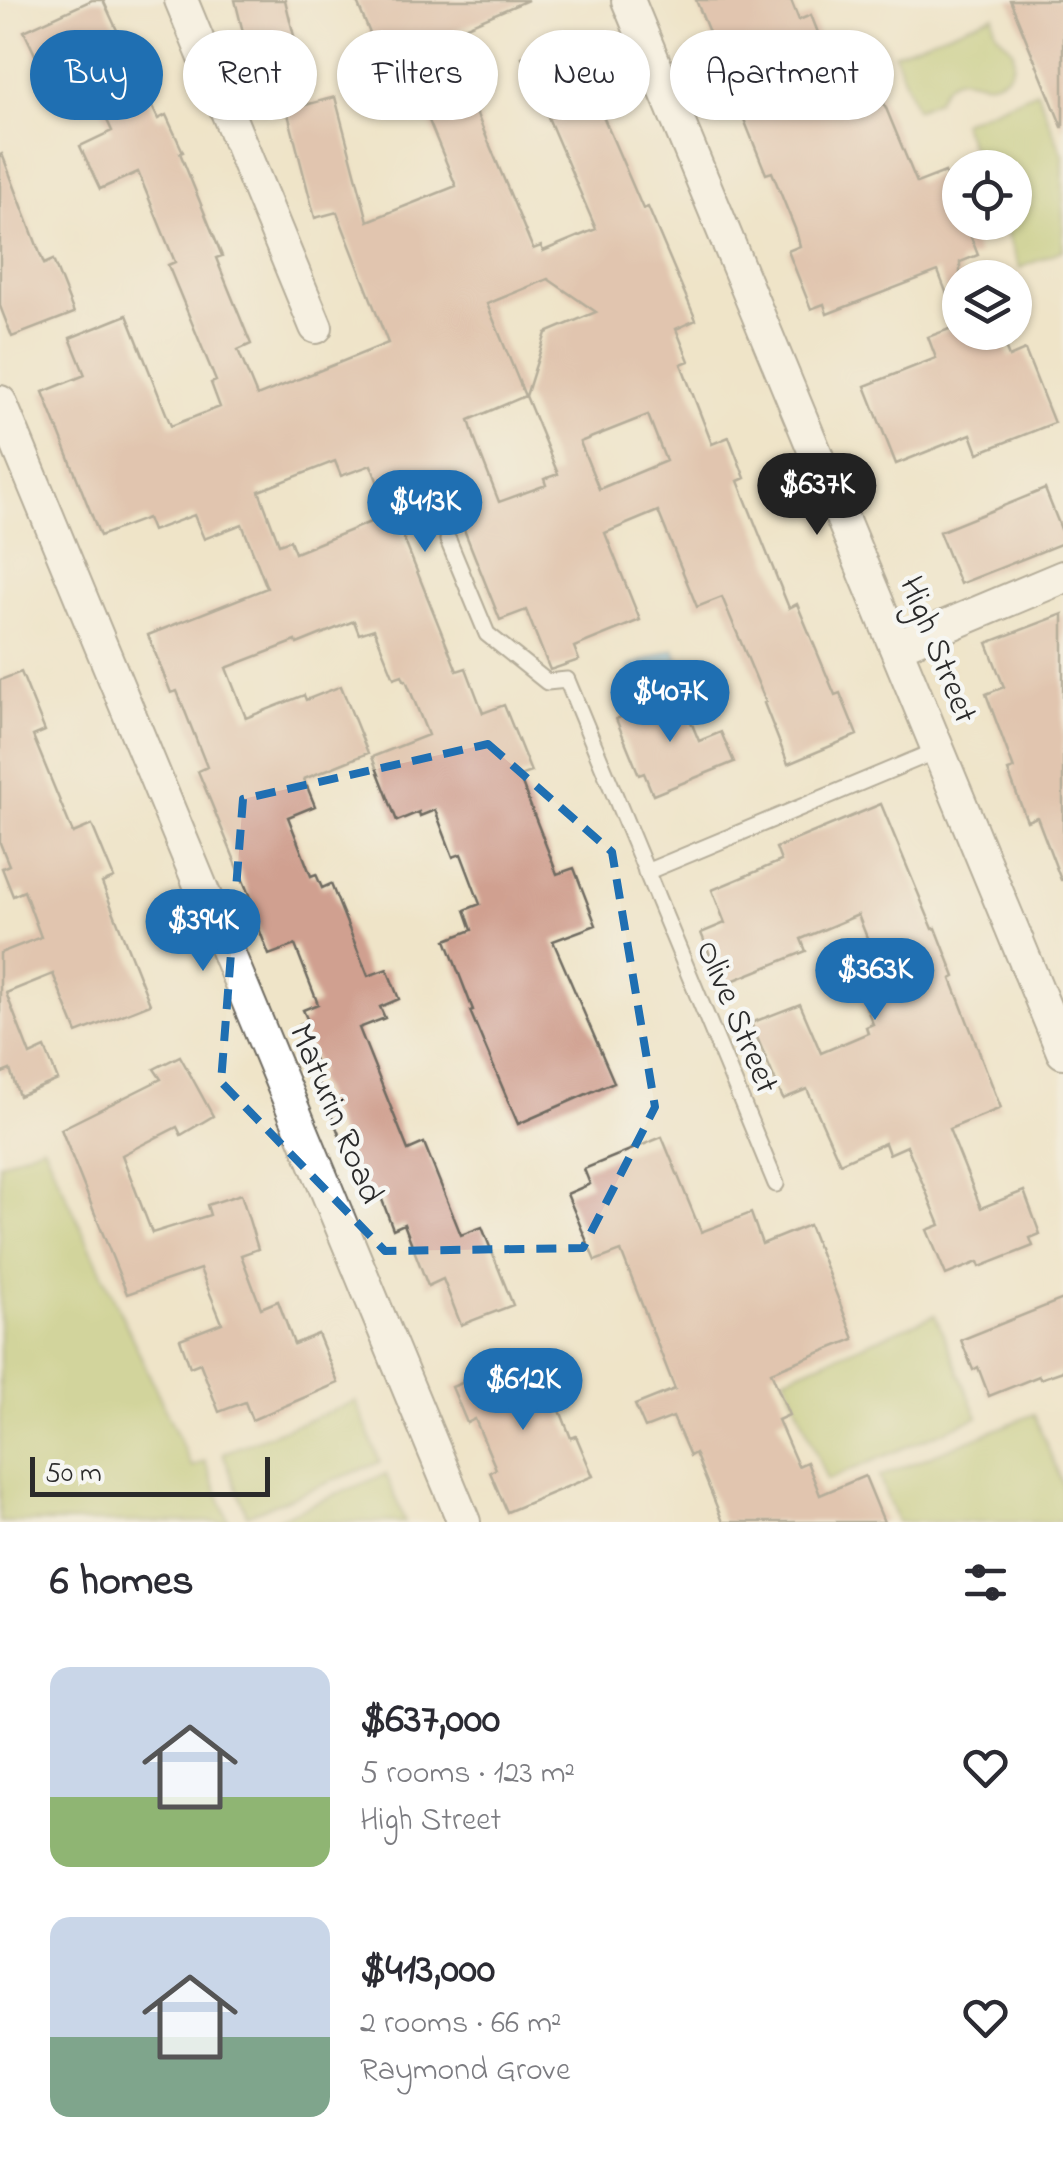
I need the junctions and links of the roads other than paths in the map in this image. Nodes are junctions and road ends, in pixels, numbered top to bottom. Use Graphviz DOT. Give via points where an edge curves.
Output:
graph roads {
  1 [pos="180,0"];
  2 [pos="628,0"];
  3 [pos="316,327"];
  4 [pos="0,402"];
  5 [pos="448,540"];
  6 [pos="1063,577"];
  7 [pos="896,647"];
  8 [pos="938,750"];
  9 [pos="646,872"];
  10 [pos="1063,1052"];
  11 [pos="776,1184"];
  12 [pos="464,1522"];
  1 -- 3 [label="street"];
  2 -- 7 [label="street, High Street"];
  4 -- 12 [label="street, Maturin Road"];
  5 -- 9 [label="lane, Olive Street" via="487,634 547,682 567,680"];
  6 -- 7 [label="street"];
  7 -- 8 [label="street, High Street"];
  8 -- 9 [label="lane"];
  8 -- 10 [label="street, High Street"];
  9 -- 11 [label="lane, Olive Street"];
}
